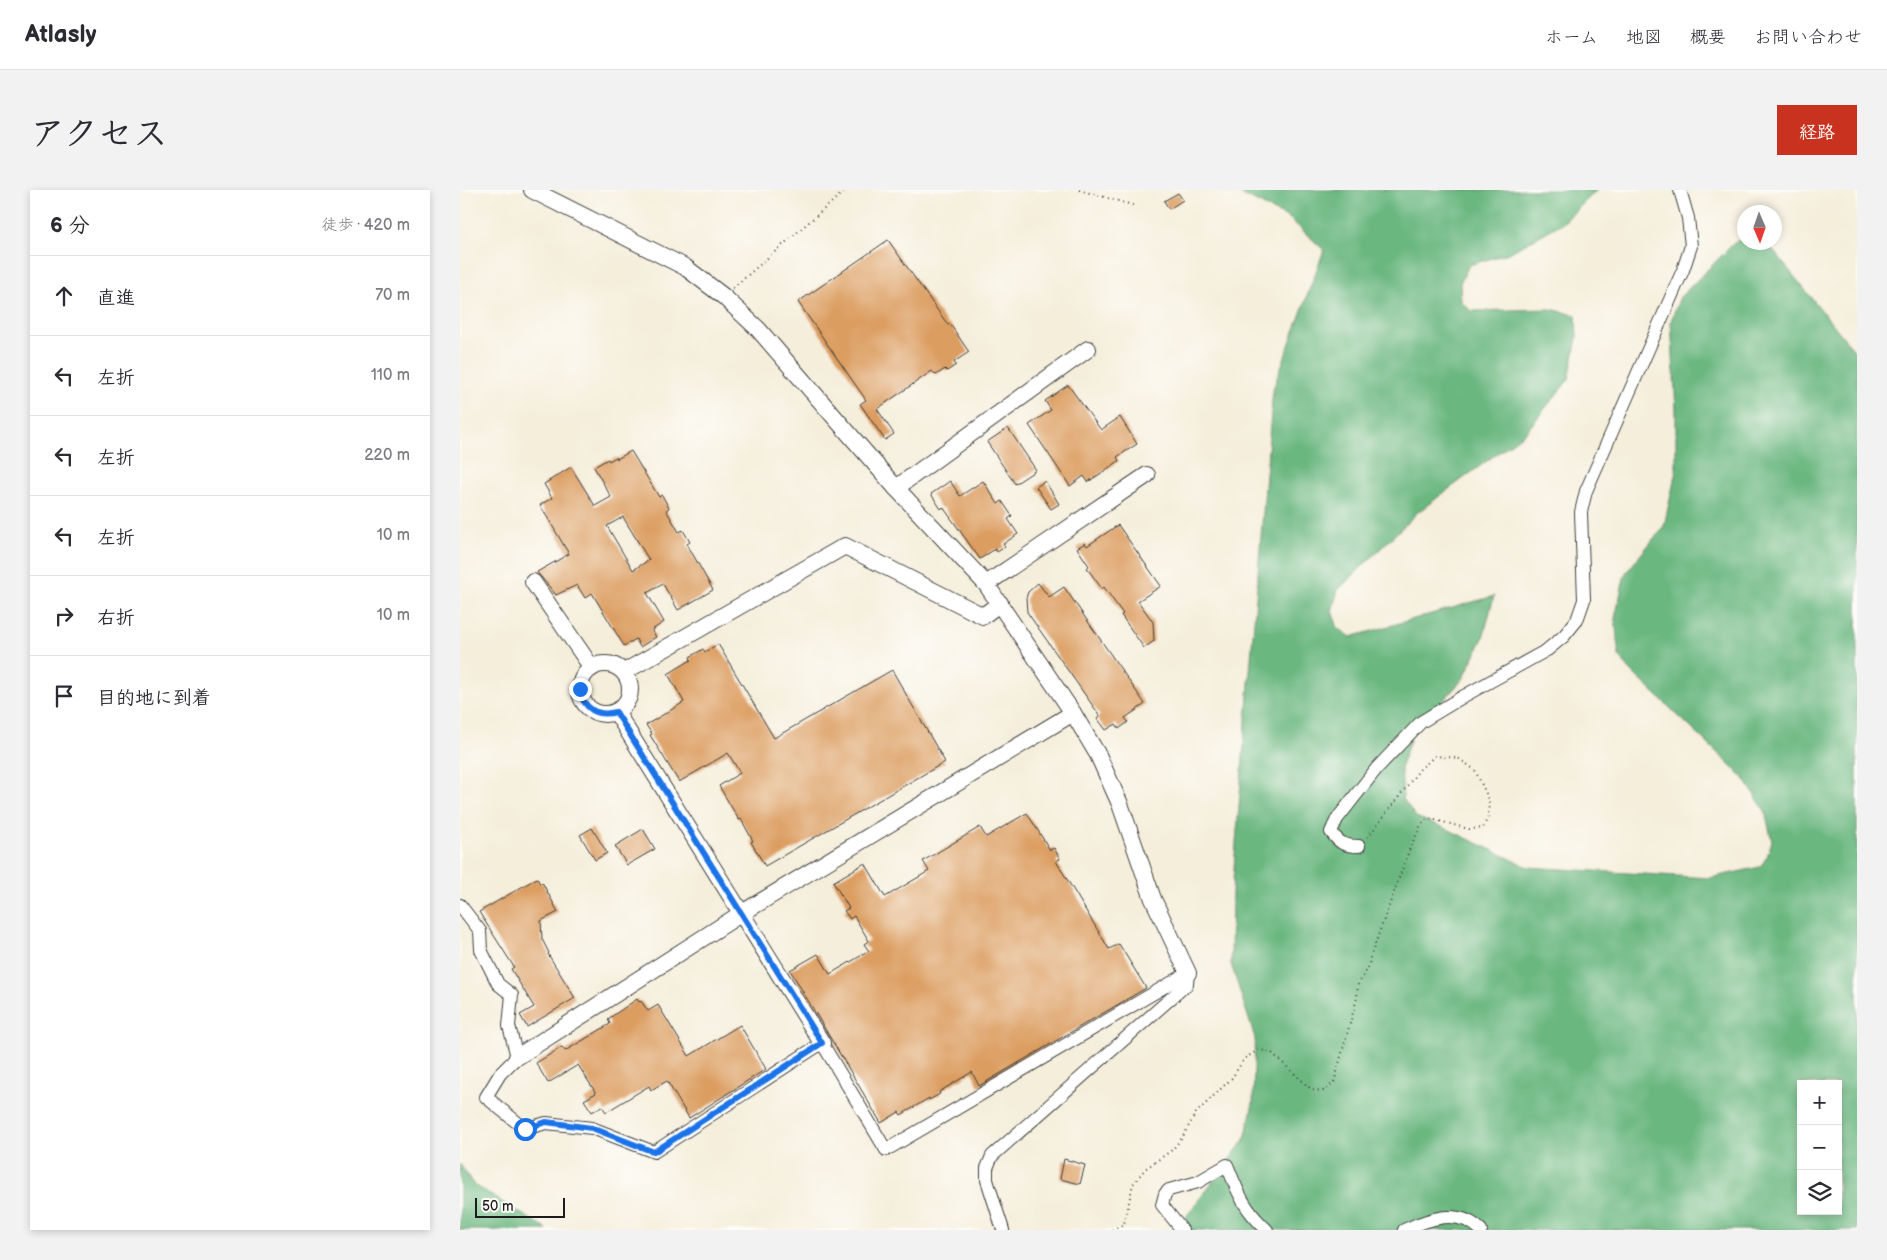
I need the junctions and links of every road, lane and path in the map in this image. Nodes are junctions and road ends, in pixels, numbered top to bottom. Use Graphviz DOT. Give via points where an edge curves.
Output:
graph roads {
  1 [pos="532,190"];
  2 [pos="846,190"];
  3 [pos="1079,190"];
  4 [pos="1680,190"];
  5 [pos="1136,206"];
  6 [pos="723,296"];
  7 [pos="1088,349"];
  8 [pos="1147,475"];
  9 [pos="896,488"];
  10 [pos="533,582"];
  11 [pos="986,584"];
  12 [pos="1000,603"];
  13 [pos="592,668"];
  14 [pos="624,672"];
  15 [pos="616,712"];
  16 [pos="1072,713"];
  17 [pos="1359,846"];
  18 [pos="460,905"];
  19 [pos="742,913"];
  20 [pos="1188,973"];
  21 [pos="822,1043"];
  22 [pos="517,1057"];
  23 [pos="1003,1230"];
  24 [pos="1112,1230"];
  25 [pos="1182,1230"];
  26 [pos="1267,1230"];
  27 [pos="1404,1230"];
  28 [pos="1482,1230"];
  1 -- 6 [label="street" via="685,268"];
  2 -- 6 [label="path"];
  3 -- 5 [label="path"];
  4 -- 17 [label="street" via="1691,246 1684,270 1586,491 1581,512 1584,600 1577,620 1547,650 1421,722 1377,768 1337,819 1331,832 1336,840 1344,846"];
  6 -- 9 [label="street" via="758,329"];
  7 -- 9 [label="street"];
  8 -- 11 [label="street"];
  9 -- 11 [label="street"];
  10 -- 13 [label="street"];
  11 -- 12 [label="street"];
  12 -- 14 [label="street" via="983,616 845,546"];
  12 -- 16 [label="street"];
  13 -- 14 [label="street" via="612,665"];
  13 -- 15 [label="street" via="582,681 582,698 586,705 600,714"];
  14 -- 15 [label="street" via="630,694 628,701"];
  15 -- 19 [label="street"];
  16 -- 19 [label="street"];
  16 -- 20 [label="street" via="1098,755 1120,804 1153,899"];
  17 -- 24 [label="path" via="1420,769 1435,756 1458,758 1475,770 1489,800 1488,817 1483,828 1469,829 1428,818 1421,825 1369,966 1358,985 1334,1082 1325,1091 1312,1090 1271,1052 1258,1050 1244,1059 1232,1078 1196,1113 1172,1150 1145,1169 1133,1184 1124,1224"];
  18 -- 22 [label="street" via="480,931 481,950 498,984 512,995 509,1026"];
  19 -- 21 [label="street"];
  19 -- 22 [label="street"];
  20 -- 21 [label="street" via="886,1150"];
  20 -- 23 [label="street" via="1187,984 992,1156 986,1180"];
  21 -- 22 [label="street" via="654,1152 592,1128 546,1122 525,1129 486,1097 500,1074"];
  25 -- 26 [label="street" via="1162,1205 1165,1194 1198,1182 1227,1165 1241,1201"];
  27 -- 28 [label="street" via="1433,1218 1456,1217 1474,1223"];
}
